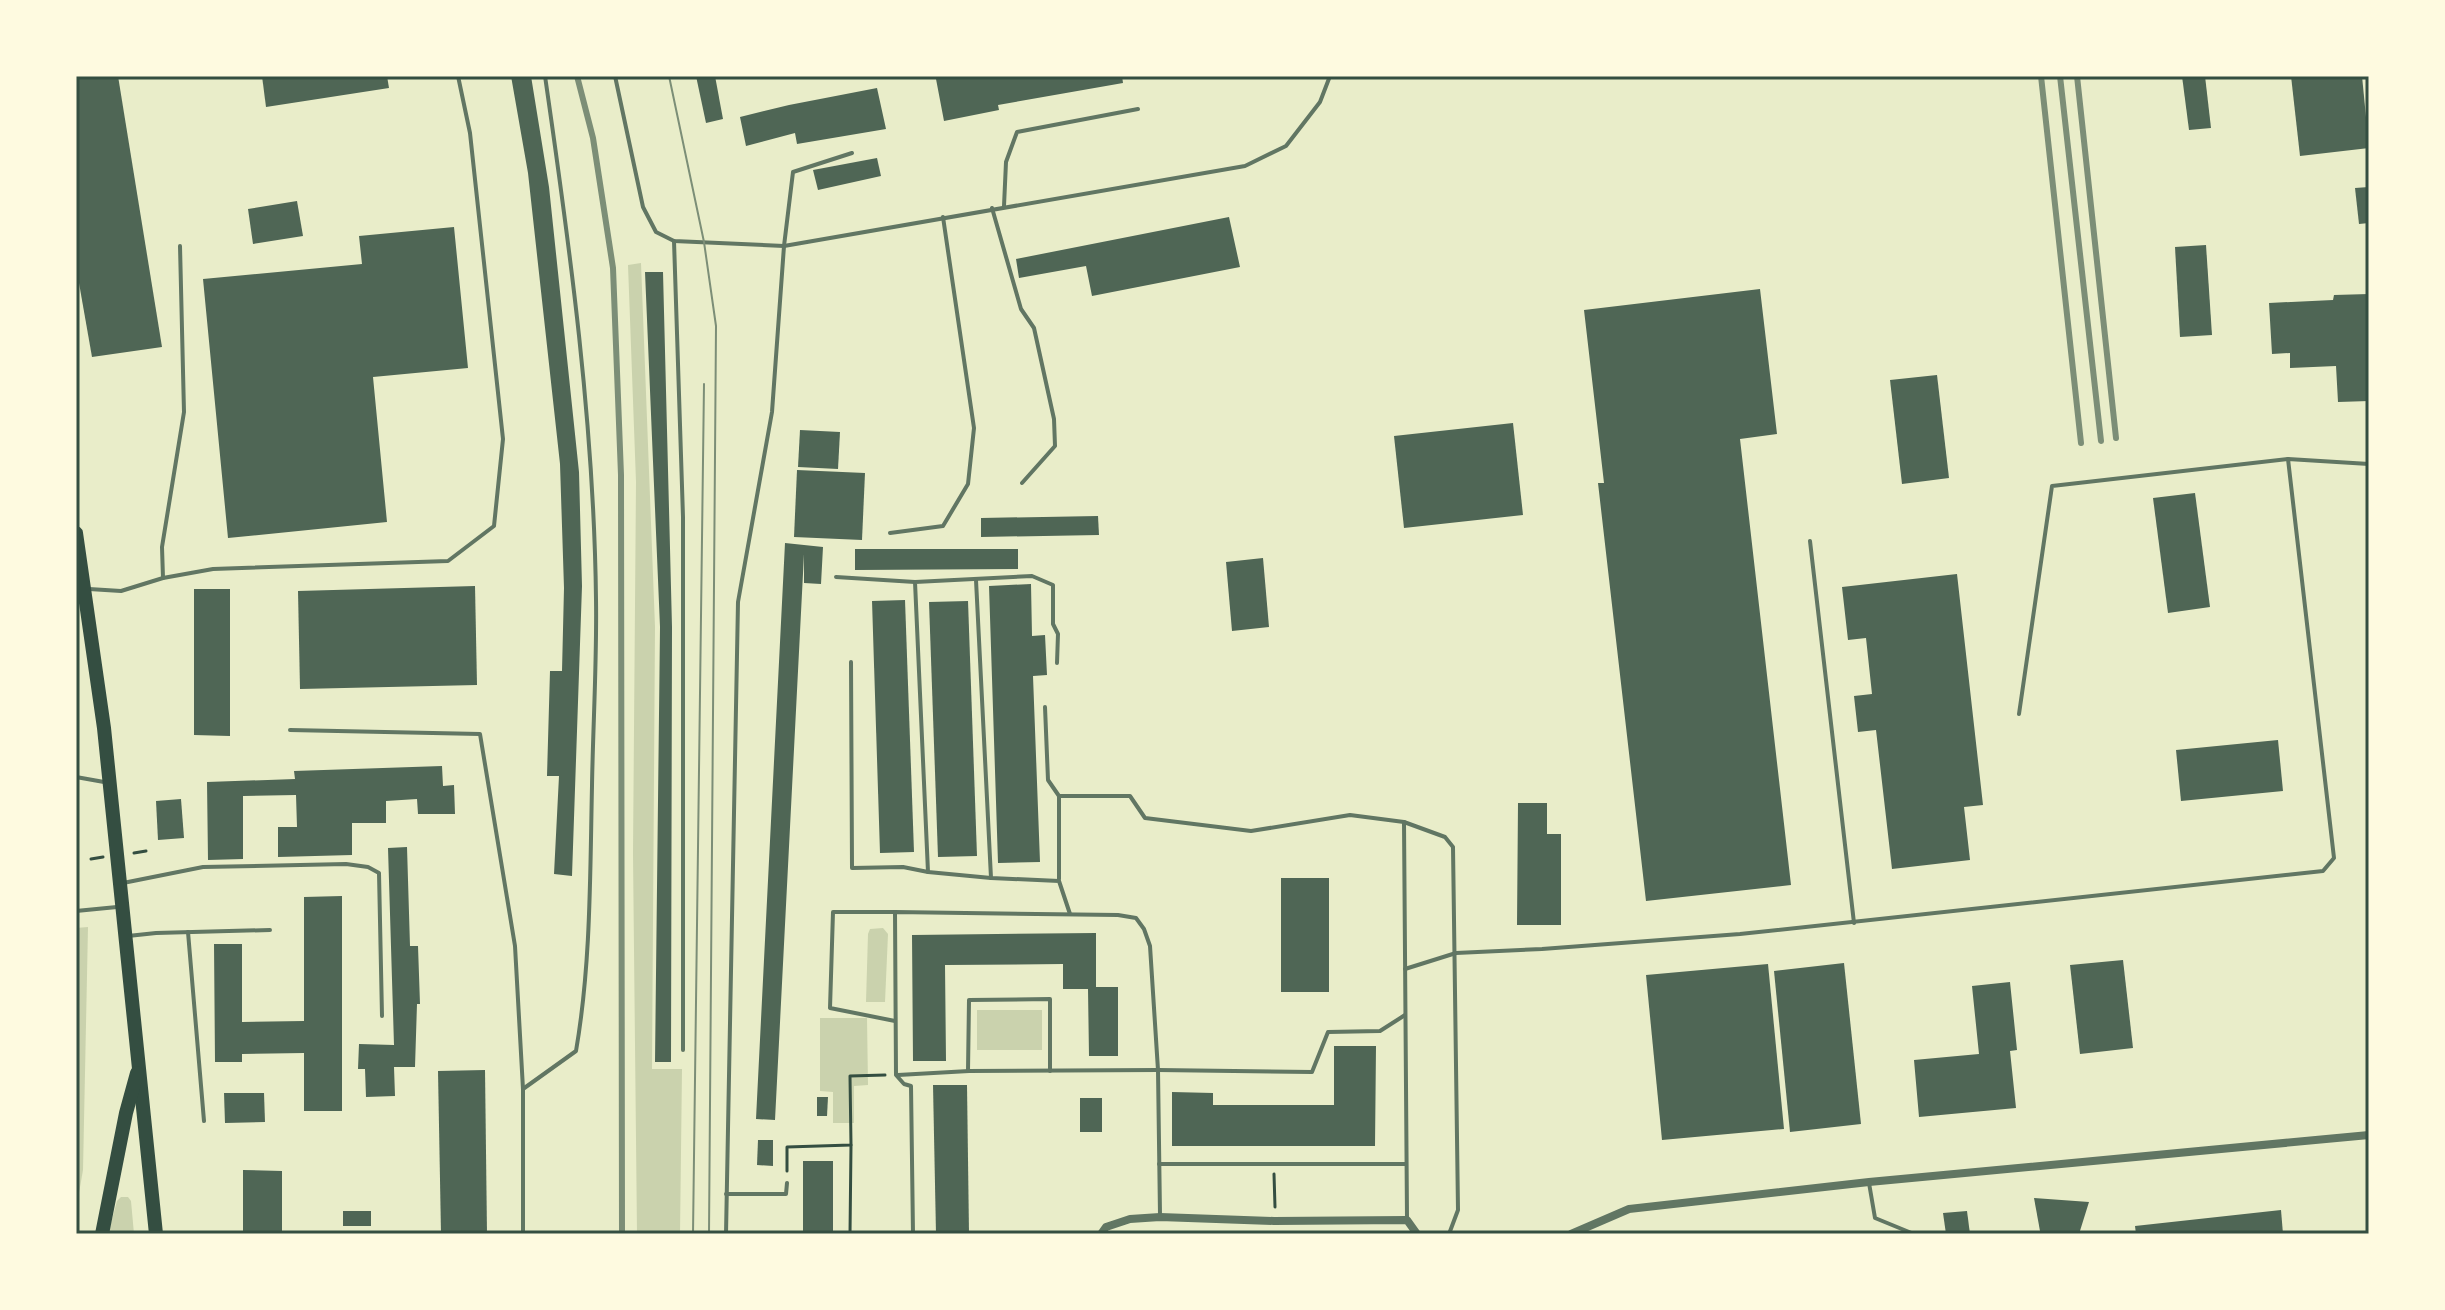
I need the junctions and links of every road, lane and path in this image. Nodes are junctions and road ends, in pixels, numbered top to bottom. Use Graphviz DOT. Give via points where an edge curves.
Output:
graph roads {
  1 [pos="458,76"];
  2 [pos="545,76"];
  3 [pos="615,76"];
  4 [pos="1330,76"];
  5 [pos="1138,109"];
  6 [pos="852,153"];
  7 [pos="1004,206"];
  8 [pos="992,208"];
  9 [pos="943,217"];
  10 [pos="674,241"];
  11 [pos="180,246"];
  12 [pos="784,246"];
  13 [pos="2288,459"];
  14 [pos="2369,464"];
  15 [pos="1022,483"];
  16 [pos="76,533"];
  17 [pos="890,533"];
  18 [pos="1810,541"];
  19 [pos="836,577"];
  20 [pos="163,578"];
  21 [pos="976,580"];
  22 [pos="915,582"];
  23 [pos="81,588"];
  24 [pos="851,662"];
  25 [pos="1057,663"];
  26 [pos="1045,707"];
  27 [pos="2019,714"];
  28 [pos="290,730"];
  29 [pos="76,777"];
  30 [pos="110,783"];
  31 [pos="1059,796"];
  32 [pos="1404,822"];
  33 [pos="928,872"];
  34 [pos="991,878"];
  35 [pos="1059,881"];
  36 [pos="121,884"];
  37 [pos="123,906"];
  38 [pos="76,911"];
  39 [pos="895,912"];
  40 [pos="1070,914"];
  41 [pos="1854,923"];
  42 [pos="270,930"];
  43 [pos="188,932"];
  44 [pos="126,937"];
  45 [pos="1456,953"];
  46 [pos="1405,969"];
  47 [pos="1406,1014"];
  48 [pos="382,1016"];
  49 [pos="895,1021"];
  50 [pos="683,1050"];
  51 [pos="139,1064"];
  52 [pos="1158,1070"];
  53 [pos="968,1071"];
  54 [pos="1051,1071"];
  55 [pos="896,1075"];
  56 [pos="523,1089"];
  57 [pos="204,1121"];
  58 [pos="2369,1135"];
  59 [pos="913,1136"];
  60 [pos="904,1141"];
  61 [pos="851,1145"];
  62 [pos="1159,1164"];
  63 [pos="1274,1164"];
  64 [pos="1406,1164"];
  65 [pos="1869,1182"];
  66 [pos="787,1183"];
  67 [pos="726,1194"];
  68 [pos="1275,1211"];
  69 [pos="1160,1217"];
  70 [pos="1407,1220"];
  71 [pos="102,1234"];
  72 [pos="156,1234"];
  73 [pos="523,1234"];
  74 [pos="726,1234"];
  75 [pos="850,1234"];
  76 [pos="913,1234"];
  77 [pos="1101,1234"];
  78 [pos="1417,1234"];
  79 [pos="1449,1234"];
  80 [pos="1571,1234"];
  81 [pos="1914,1234"];
  1 -- 20 [label="lane" via="470,133 503,439 494,526 448,561 213,569"];
  2 -- 56 [label="lane" via="568,232 587,425 596,598 584,1005 576,1051"];
  3 -- 10 [label="lane" via="643,207 656,232"];
  4 -- 7 [label="lane" via="1320,102 1286,146 1245,166"];
  5 -- 7 [label="lane" via="1017,132 1006,162"];
  6 -- 12 [label="lane" via="793,172"];
  7 -- 8 [label="lane"];
  8 -- 9 [label="lane"];
  8 -- 15 [label="lane" via="1021,309 1034,328 1054,419 1055,446"];
  9 -- 12 [label="lane"];
  9 -- 17 [label="lane" via="974,428 968,484 943,526"];
  10 -- 12 [label="lane"];
  10 -- 50 [label="lane" via="683,517"];
  11 -- 20 [label="lane" via="184,412 162,547"];
  12 -- 67 [label="lane" via="772,412 738,602"];
  13 -- 14 [label="lane"];
  13 -- 27 [label="lane" via="2052,486"];
  13 -- 41 [label="lane" via="2334,858 2323,871"];
  16 -- 23 [label="main road"];
  18 -- 41 [label="lane"];
  19 -- 22 [label="lane"];
  20 -- 23 [label="lane" via="121,591"];
  21 -- 22 [label="lane"];
  21 -- 25 [label="lane" via="1032,576 1053,585"];
  21 -- 34 [label="lane"];
  22 -- 33 [label="lane"];
  23 -- 30 [label="main road"];
  24 -- 33 [label="lane" via="852,868"];
  26 -- 31 [label="lane" via="1048,780"];
  28 -- 56 [label="lane" via="480,734 515,946"];
  29 -- 30 [label="lane"];
  30 -- 36 [label="main road"];
  31 -- 32 [label="lane" via="1130,796 1145,818 1251,831 1350,815"];
  31 -- 35 [label="lane"];
  32 -- 45 [label="lane" via="1445,837 1453,847"];
  32 -- 46 [label="lane"];
  33 -- 34 [label="lane"];
  34 -- 35 [label="lane"];
  35 -- 40 [label="lane"];
  36 -- 37 [label="main road"];
  36 -- 48 [label="lane" via="203,867 368,867 379,873"];
  37 -- 38 [label="lane"];
  37 -- 44 [label="main road"];
  39 -- 40 [label="lane"];
  39 -- 49 [label="lane"];
  39 -- 49 [label="lane" via="833,912 830,1008"];
  40 -- 52 [label="lane" via="1136,918 1144,929 1150,946"];
  41 -- 45 [label="lane"];
  42 -- 43 [label="lane"];
  43 -- 44 [label="lane"];
  43 -- 57 [label="lane"];
  44 -- 51 [label="main road"];
  45 -- 46 [label="lane"];
  45 -- 79 [label="lane" via="1458,1210"];
  46 -- 47 [label="lane"];
  47 -- 52 [label="lane" via="1380,1031 1328,1032 1312,1072"];
  47 -- 64 [label="lane"];
  49 -- 55 [label="lane"];
  51 -- 71 [label="main road"];
  51 -- 72 [label="main road"];
  52 -- 54 [label="lane"];
  52 -- 62 [label="lane"];
  53 -- 54 [label="lane"];
  53 -- 54 [label="lane" via="969,1000 1050,999"];
  53 -- 55 [label="lane"];
  55 -- 59 [label="lane" via="911,1086"];
  55 -- 61 [label="path" via="850,1076"];
  56 -- 73 [label="lane"];
  58 -- 65 [label="street"];
  59 -- 60 [label="lane"];
  59 -- 76 [label="lane"];
  61 -- 66 [label="path" via="787,1147"];
  61 -- 75 [label="path"];
  62 -- 63 [label="lane"];
  62 -- 69 [label="lane"];
  63 -- 64 [label="lane"];
  63 -- 68 [label="path"];
  64 -- 70 [label="lane"];
  65 -- 80 [label="street" via="1629,1209"];
  65 -- 81 [label="lane" via="1875,1218"];
  66 -- 67 [label="lane" via="786,1194"];
  67 -- 74 [label="lane"];
  69 -- 70 [label="street"];
  69 -- 77 [label="street" via="1130,1219"];
  70 -- 78 [label="street"];
}
